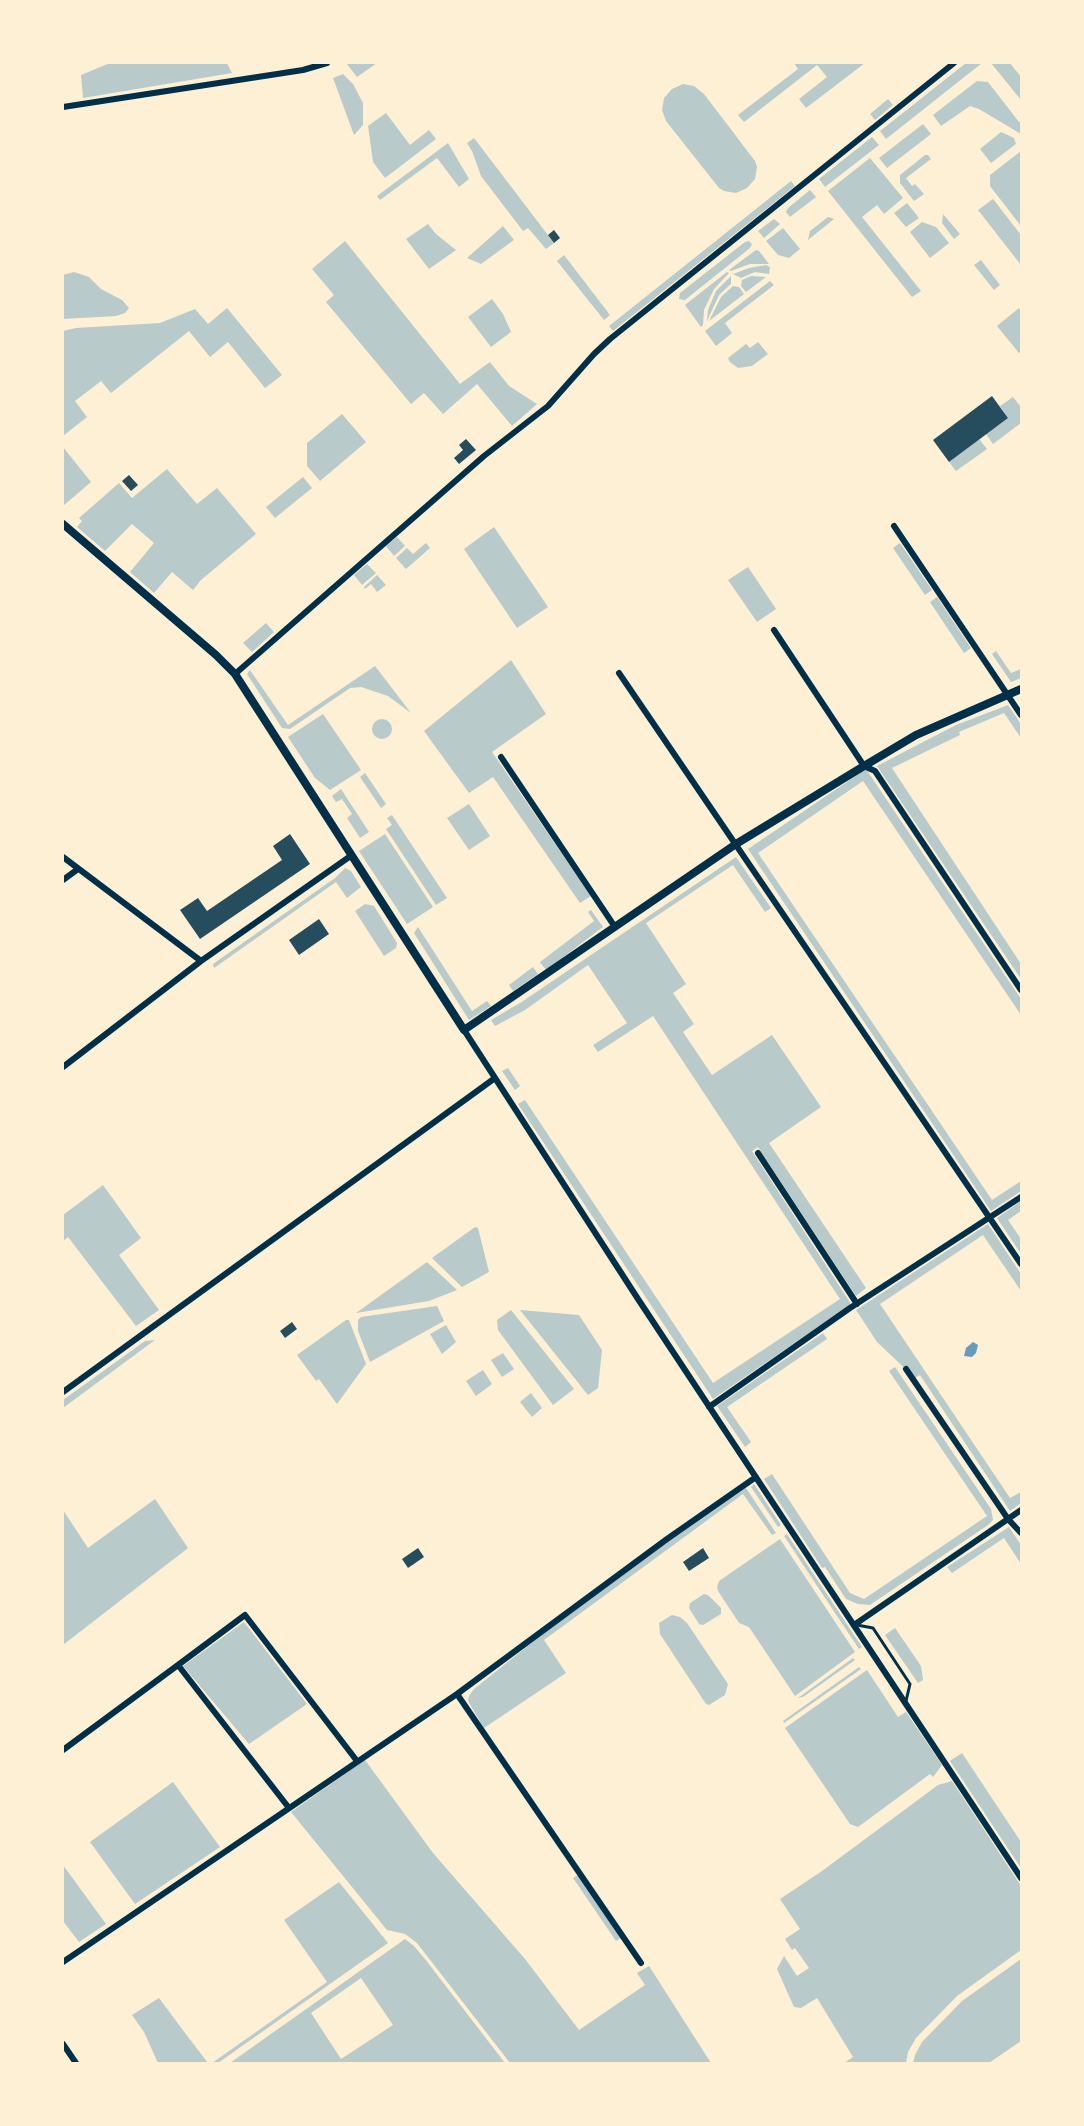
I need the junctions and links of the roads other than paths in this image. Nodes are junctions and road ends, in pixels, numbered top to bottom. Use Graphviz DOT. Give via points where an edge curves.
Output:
graph roads {
  1 [pos="327,63"];
  2 [pos="954,63"];
  3 [pos="63,107"];
  4 [pos="63,524"];
  5 [pos="894,526"];
  6 [pos="774,630"];
  7 [pos="619,673"];
  8 [pos="235,674"];
  9 [pos="1021,689"];
  10 [pos="1007,695"];
  11 [pos="1021,715"];
  12 [pos="501,757"];
  13 [pos="864,766"];
  14 [pos="736,844"];
  15 [pos="352,855"];
  16 [pos="63,857"];
  17 [pos="78,869"];
  18 [pos="63,880"];
  19 [pos="615,927"];
  20 [pos="201,961"];
  21 [pos="1021,990"];
  22 [pos="464,1030"];
  23 [pos="63,1067"];
  24 [pos="495,1078"];
  25 [pos="758,1153"];
  26 [pos="1021,1197"];
  27 [pos="991,1218"];
  28 [pos="1021,1264"];
  29 [pos="857,1304"];
  30 [pos="906,1369"];
  31 [pos="63,1392"];
  32 [pos="709,1407"];
  33 [pos="756,1477"];
  34 [pos="1021,1510"];
  35 [pos="1008,1519"];
  36 [pos="1021,1533"];
  37 [pos="854,1625"];
  38 [pos="178,1665"];
  39 [pos="457,1694"];
  40 [pos="905,1703"];
  41 [pos="63,1750"];
  42 [pos="357,1761"];
  43 [pos="290,1808"];
  44 [pos="1021,1878"];
  45 [pos="63,1962"];
  46 [pos="641,1963"];
  47 [pos="63,2044"];
  48 [pos="76,2063"];
  1 -- 3 [label="street"];
  2 -- 8 [label="street" via="610,339 548,406 484,456"];
  4 -- 8 [label="street"];
  5 -- 10 [label="street"];
  6 -- 13 [label="street"];
  7 -- 14 [label="street"];
  8 -- 15 [label="street"];
  9 -- 10 [label="street"];
  10 -- 11 [label="street"];
  10 -- 13 [label="street" via="916,735"];
  12 -- 19 [label="street"];
  13 -- 14 [label="street"];
  13 -- 21 [label="street" via="875,771"];
  14 -- 19 [label="street"];
  14 -- 27 [label="street"];
  15 -- 20 [label="street"];
  15 -- 22 [label="street"];
  16 -- 17 [label="street"];
  17 -- 18 [label="street"];
  17 -- 20 [label="street"];
  19 -- 22 [label="street"];
  20 -- 23 [label="street"];
  22 -- 24 [label="street"];
  24 -- 31 [label="street"];
  24 -- 32 [label="street"];
  25 -- 29 [label="street"];
  26 -- 27 [label="street"];
  27 -- 28 [label="street"];
  27 -- 29 [label="street"];
  29 -- 32 [label="street"];
  30 -- 35 [label="street"];
  32 -- 33 [label="street"];
  33 -- 37 [label="street"];
  33 -- 39 [label="street"];
  34 -- 35 [label="street"];
  35 -- 36 [label="street"];
  35 -- 37 [label="street"];
  37 -- 40 [label="street"];
  37 -- 40 [label="lane" via="873,1628 910,1684"];
  38 -- 41 [label="street"];
  38 -- 42 [label="street" via="245,1615"];
  38 -- 43 [label="street"];
  39 -- 42 [label="street"];
  39 -- 46 [label="street"];
  40 -- 44 [label="street"];
  42 -- 43 [label="street"];
  43 -- 45 [label="street"];
  47 -- 48 [label="street"];
}
